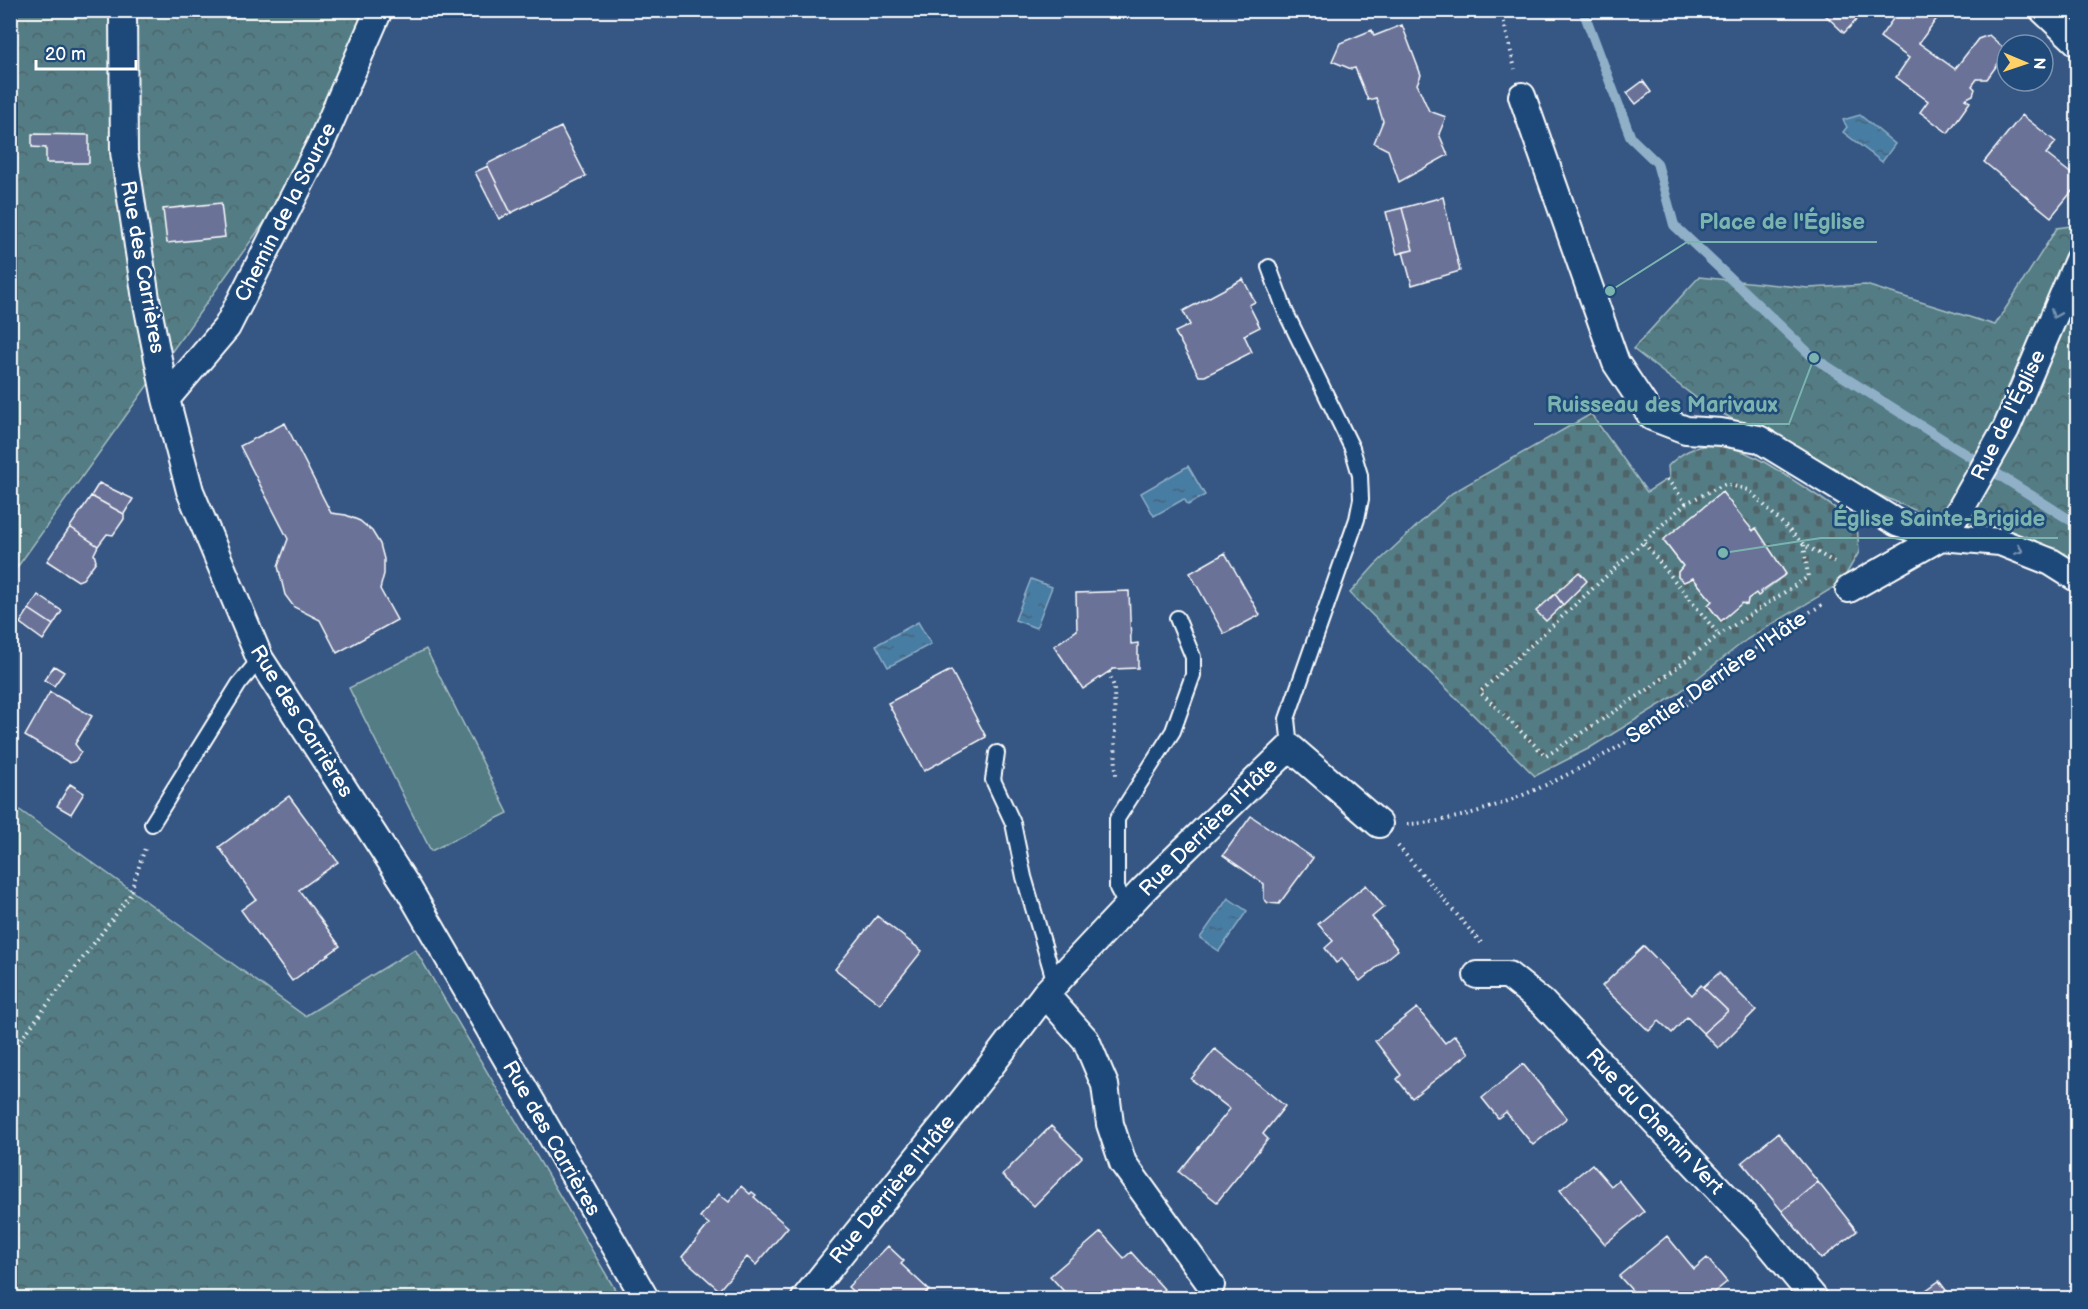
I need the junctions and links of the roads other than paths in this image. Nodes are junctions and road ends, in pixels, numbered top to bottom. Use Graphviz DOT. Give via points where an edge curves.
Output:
graph roads {
  1 [pos="123,10"];
  2 [pos="379,10"];
  3 [pos="2043,10"];
  4 [pos="2078,43"];
  5 [pos="1522,96"];
  6 [pos="2078,260"];
  7 [pos="1269,267"];
  8 [pos="166,399"];
  9 [pos="1941,537"];
  10 [pos="2078,579"];
  11 [pos="1849,589"];
  12 [pos="1177,618"];
  13 [pos="260,659"];
  14 [pos="1290,747"];
  15 [pos="997,753"];
  16 [pos="152,824"];
  17 [pos="1379,824"];
  18 [pos="1127,908"];
  19 [pos="1477,975"];
  20 [pos="1050,989"];
  21 [pos="1211,1285"];
  22 [pos="645,1299"];
  23 [pos="805,1299"];
  24 [pos="1814,1299"];
  1 -- 8 [label="street, Rue des Carrières" via="124,152"];
  2 -- 8 [label="street, Chemin de la Source" via="321,143 228,327"];
  3 -- 4 [label="street"];
  5 -- 9 [label="street" via="1616,363 1652,417 1686,430 1759,439 1897,523"];
  6 -- 9 [label="street, Rue de l'Église, one-way" via="2006,429"];
  7 -- 14 [label="lane" via="1286,313 1352,448 1360,475 1357,519 1287,719"];
  8 -- 13 [label="street, Rue des Carrières" via="190,490"];
  9 -- 10 [label="street, one-way" via="2000,542 2051,562"];
  9 -- 11 [label="street"];
  12 -- 18 [label="lane" via="1192,657 1193,675 1173,731 1117,819 1117,888"];
  13 -- 16 [label="lane" via="239,684"];
  13 -- 22 [label="street, Rue des Carrières" via="408,888"];
  14 -- 17 [label="street, Rue Derrière l'Hâte"];
  14 -- 18 [label="street, Rue Derrière l'Hâte"];
  15 -- 20 [label="lane" via="993,780 1013,823"];
  18 -- 20 [label="street, Rue Derrière l'Hâte"];
  19 -- 24 [label="street, Rue du Chemin Vert" via="1508,975 1551,1011 1761,1234"];
  20 -- 21 [label="street" via="1086,1040 1105,1085 1110,1124 1123,1163"];
  20 -- 23 [label="street, Rue Derrière l'Hâte"];
}
